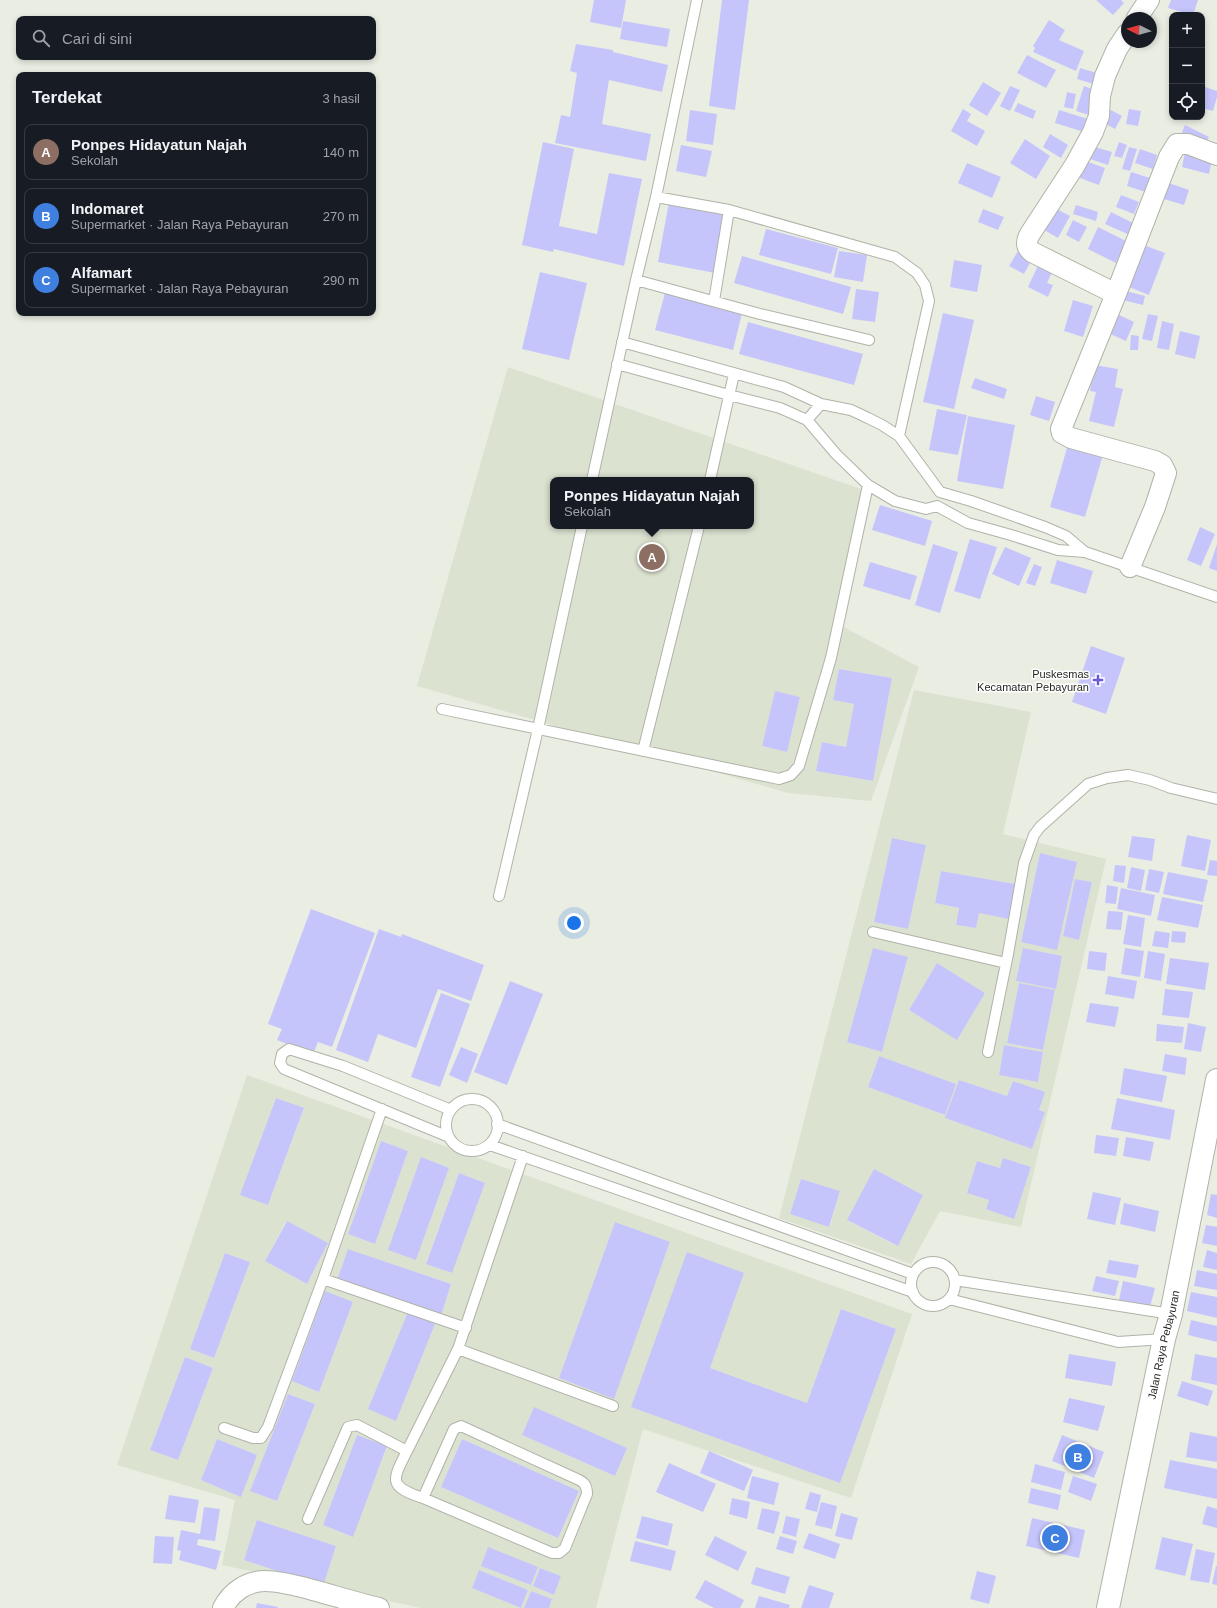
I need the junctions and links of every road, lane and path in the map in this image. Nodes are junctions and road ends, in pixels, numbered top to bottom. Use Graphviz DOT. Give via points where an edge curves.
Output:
graph roads {
  1 [pos="697,0"];
  2 [pos="1149,0"];
  3 [pos="1141,12"];
  4 [pos="1121,43"];
  5 [pos="1217,155"];
  6 [pos="656,197"];
  7 [pos="729,210"];
  8 [pos="636,280"];
  9 [pos="1116,294"];
  10 [pos="714,301"];
  11 [pos="869,340"];
  12 [pos="622,342"];
  13 [pos="617,364"];
  14 [pos="734,374"];
  15 [pos="729,395"];
  16 [pos="821,404"];
  17 [pos="807,420"];
  18 [pos="899,436"];
  19 [pos="593,477"];
  20 [pos="711,477"];
  21 [pos="868,485"];
  22 [pos="940,492"];
  23 [pos="937,506"];
  24 [pos="581,529"];
  25 [pos="698,529"];
  26 [pos="1085,552"];
  27 [pos="1130,567"];
  28 [pos="1217,597"];
  29 [pos="442,709"];
  30 [pos="538,729"];
  31 [pos="643,751"];
  32 [pos="1217,799"];
  33 [pos="499,896"];
  34 [pos="873,932"];
  35 [pos="1006,963"];
  36 [pos="988,1052"];
  37 [pos="1217,1080"];
  38 [pos="382,1109"];
  39 [pos="451,1110"];
  40 [pos="497,1124"];
  41 [pos="449,1137"];
  42 [pos="490,1144"];
  43 [pos="1210,1149"];
  44 [pos="523,1156"];
  45 [pos="913,1274"];
  46 [pos="323,1279"];
  47 [pos="955,1280"];
  48 [pos="913,1292"];
  49 [pos="950,1299"];
  50 [pos="1171,1314"];
  51 [pos="466,1328"];
  52 [pos="1164,1340"];
  53 [pos="458,1349"];
  54 [pos="613,1406"];
  55 [pos="224,1428"];
  56 [pos="407,1450"];
  57 [pos="423,1498"];
  58 [pos="308,1520"];
  59 [pos="223,1608"];
  60 [pos="378,1608"];
  61 [pos="1108,1608"];
  1 -- 6 [label="lane"];
  2 -- 3 [label="street"];
  4 -- 9 [label="street" via="1105,76 1099,116 1093,132 1026,244 1032,252"];
  5 -- 9 [label="street" via="1188,144 1177,144"];
  6 -- 7 [label="lane"];
  6 -- 8 [label="lane"];
  7 -- 10 [label="lane"];
  7 -- 18 [label="lane" via="894,257 916,273 926,285 928,301"];
  8 -- 10 [label="lane"];
  8 -- 12 [label="lane"];
  9 -- 27 [label="street" via="1061,429 1062,433 1071,438 1156,461 1162,465 1166,473"];
  10 -- 11 [label="lane"];
  12 -- 13 [label="lane"];
  12 -- 14 [label="lane"];
  13 -- 15 [label="lane"];
  13 -- 19 [label="lane"];
  14 -- 15 [label="lane"];
  14 -- 16 [label="lane" via="784,387"];
  15 -- 17 [label="lane" via="780,408"];
  15 -- 20 [label="lane"];
  16 -- 17 [label="lane"];
  16 -- 18 [label="lane" via="851,410"];
  17 -- 21 [label="lane" via="836,454"];
  18 -- 22 [label="lane"];
  21 -- 23 [label="lane" via="895,501 926,509"];
  21 -- 31 [label="lane" via="831,658 799,766 791,775 779,779"];
  22 -- 23 [label="lane"];
  22 -- 26 [label="lane" via="1045,527 1066,536"];
  23 -- 26 [label="lane" via="968,523 1058,550"];
  24 -- 30 [label="lane"];
  25 -- 31 [label="lane"];
  26 -- 27 [label="lane"];
  27 -- 28 [label="lane"];
  29 -- 30 [label="lane"];
  30 -- 31 [label="lane"];
  30 -- 33 [label="lane"];
  32 -- 35 [label="lane" via="1128,776 1107,778 1088,784 1034,835 1024,863"];
  34 -- 35 [label="lane"];
  35 -- 36 [label="lane"];
  37 -- 43 [label="main road, Jalan Raya Pebayuran"];
  38 -- 39 [label="lane" via="284,1069 280,1063 282,1054 289,1049 343,1066"];
  38 -- 41 [label="lane"];
  38 -- 46 [label="lane"];
  39 -- 40 [label="lane" via="465,1100 483,1101 496,1114"];
  39 -- 41 [label="lane" via="446,1127"];
  40 -- 42 [label="lane" via="498,1130"];
  40 -- 45 [label="lane"];
  41 -- 42 [label="lane" via="455,1145 464,1150 483,1149"];
  42 -- 44 [label="lane"];
  43 -- 50 [label="main road, Jalan Raya Pebayuran"];
  44 -- 48 [label="lane"];
  44 -- 51 [label="lane"];
  45 -- 47 [label="lane" via="926,1263 937,1262 947,1266"];
  45 -- 48 [label="lane"];
  46 -- 51 [label="lane"];
  46 -- 55 [label="lane" via="268,1427 261,1438 253,1438"];
  47 -- 49 [label="lane"];
  47 -- 50 [label="lane"];
  48 -- 49 [label="lane" via="922,1303 929,1306"];
  49 -- 52 [label="lane" via="1118,1342"];
  50 -- 52 [label="main road, Jalan Raya Pebayuran"];
  51 -- 53 [label="lane"];
  52 -- 61 [label="main road, Jalan Raya Pebayuran"];
  53 -- 54 [label="lane"];
  53 -- 56 [label="lane"];
  56 -- 57 [label="lane" via="396,1472 397,1482 403,1491"];
  56 -- 58 [label="lane" via="357,1425 348,1427"];
  57 -- 57 [label="lane" via="454,1429 460,1426 577,1478 587,1489 565,1548 555,1554"];
  59 -- 60 [label="street" via="237,1591 250,1584 264,1581 301,1587"];
}
